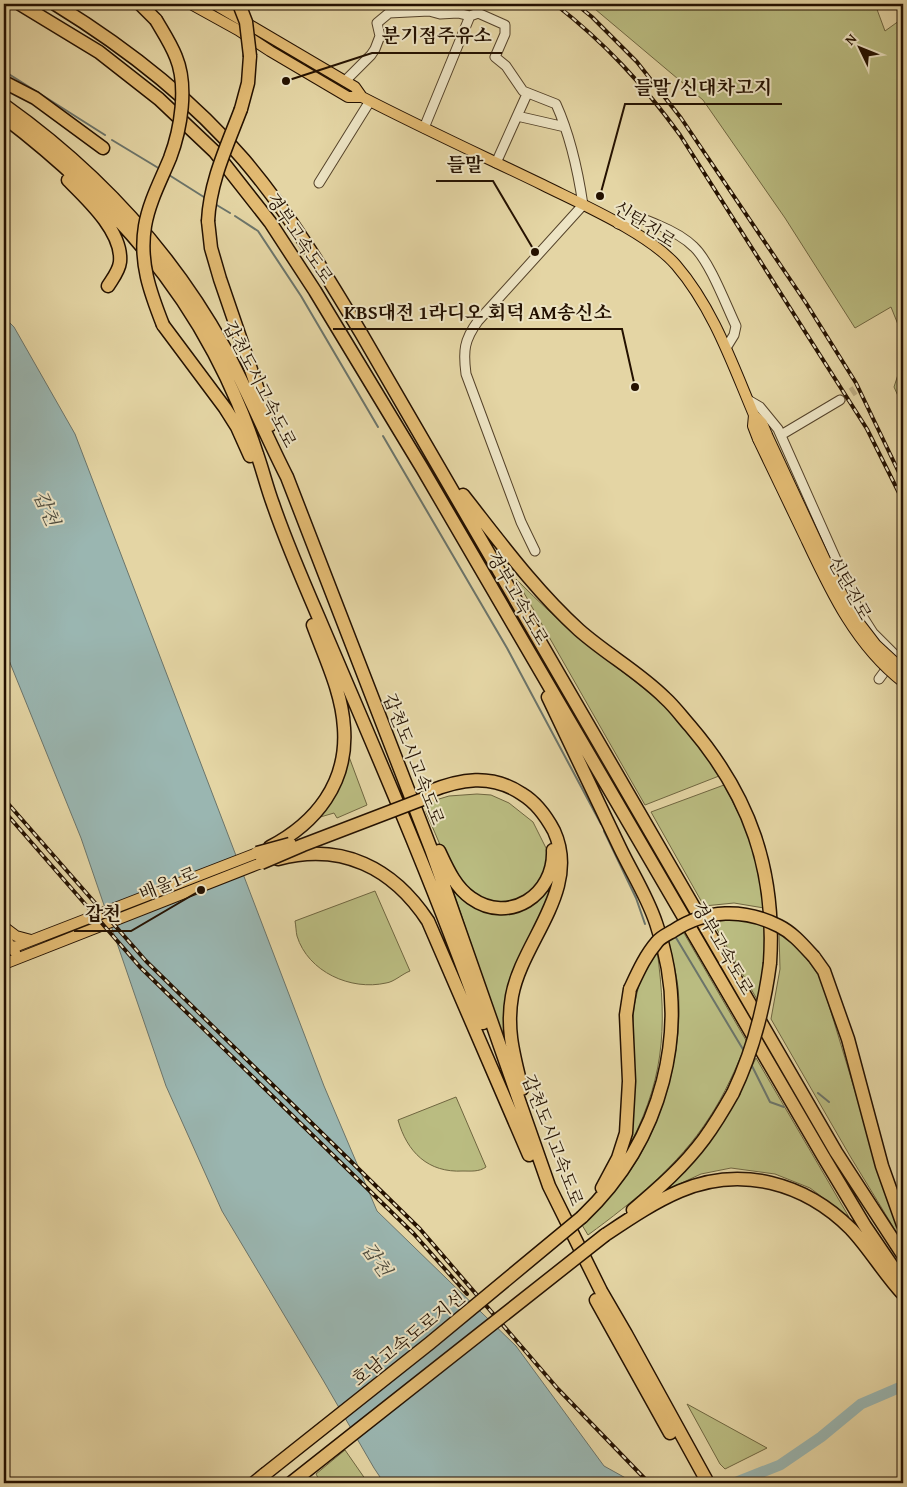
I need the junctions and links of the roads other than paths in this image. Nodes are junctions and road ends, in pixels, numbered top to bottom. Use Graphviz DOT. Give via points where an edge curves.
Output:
graph roads {
  1 [pos="20,4"];
  2 [pos="55,4"];
  3 [pos="140,4"];
  4 [pos="191,4"];
  5 [pos="214,4"];
  6 [pos="239,4"];
  7 [pos="470,16"];
  8 [pos="345,81"];
  9 [pos="4,82"];
  10 [pos="527,94"];
  11 [pos="366,99"];
  12 [pos="4,105"];
  13 [pos="517,116"];
  14 [pos="4,117"];
  15 [pos="4,125"];
  16 [pos="565,126"];
  17 [pos="424,128"];
  18 [pos="103,148"];
  19 [pos="496,163"];
  20 [pos="319,183"];
  21 [pos="583,205"];
  22 [pos="618,224"];
  23 [pos="108,286"];
  24 [pos="726,348"];
  25 [pos="748,400"];
  26 [pos="840,400"];
  27 [pos="780,432"];
  28 [pos="763,437"];
  29 [pos="434,458"];
  30 [pos="287,476"];
  31 [pos="271,501"];
  32 [pos="284,535"];
  33 [pos="535,551"];
  34 [pos="509,616"];
  35 [pos="903,670"];
  36 [pos="878,680"];
  37 [pos="903,682"];
  38 [pos="386,736"];
  39 [pos="430,794"];
  40 [pos="259,858"];
  41 [pos="4,927"];
  42 [pos="4,937"];
  43 [pos="31,940"];
  44 [pos="8,949"];
  45 [pos="18,959"];
  46 [pos="4,964"];
  47 [pos="529,1131"];
  48 [pos="529,1156"];
  49 [pos="582,1217"];
  50 [pos="903,1225"];
  51 [pos="605,1235"];
  52 [pos="903,1255"];
  53 [pos="903,1282"];
  54 [pos="903,1294"];
  55 [pos="691,1461"];
  56 [pos="254,1483"];
  57 [pos="291,1483"];
  58 [pos="698,1483"];
  59 [pos="708,1483"];
  1 -- 34 [label="highway, 경부고속도로" via="99,52 152,93 189,126 236,179 311,283"];
  2 -- 29 [label="highway, 경부고속도로" via="112,40 164,81 244,160 322,268"];
  3 -- 31 [label="highway, bridge" via="156,20 177,59 181,78 181,118 145,226 143,262 149,292 164,325 237,427"];
  4 -- 11 [label="main road, 신탄진로" via="348,97"];
  5 -- 8 [label="main road, 신탄진로"];
  6 -- 30 [label="highway, bridge" via="246,22 250,56 248,84 214,179 208,221 211,248 220,279"];
  7 -- 8 [label="street" via="429,11 389,13 377,23 380,36 371,56"];
  7 -- 10 [label="street" via="478,13 505,25 505,34 495,58 506,66"];
  7 -- 17 [label="street"];
  8 -- 11 [label="main road, 신탄진로"];
  9 -- 18 [label="highway" via="36,98"];
  10 -- 13 [label="street"];
  10 -- 16 [label="street" via="556,104"];
  11 -- 17 [label="main road, 신탄진로"];
  11 -- 20 [label="street"];
  12 -- 30 [label="highway, 갑천도시고속도로" via="83,168 126,210 162,252 224,347"];
  13 -- 16 [label="street"];
  13 -- 19 [label="street"];
  14 -- 31 [label="highway, 갑천도시고속도로" via="42,146 119,218 182,299 214,353 238,403"];
  15 -- 23 [label="highway" via="69,181 107,223 119,249 120,261"];
  16 -- 21 [label="street"];
  17 -- 19 [label="main road, 신탄진로"];
  19 -- 21 [label="main road, 신탄진로"];
  21 -- 22 [label="main road, 신탄진로"];
  21 -- 33 [label="street" via="478,321 469,334 464,354 466,374 521,522"];
  22 -- 24 [label="main road, 신탄진로" via="650,243 674,263 707,308"];
  22 -- 24 [label="street" via="628,218 641,218 694,246 736,326"];
  24 -- 25 [label="main road, 신탄진로"];
  25 -- 27 [label="street" via="760,407"];
  25 -- 28 [label="main road, 신탄진로" via="754,415 753,426"];
  26 -- 27 [label="street"];
  27 -- 36 [label="street" via="859,611 896,656"];
  28 -- 35 [label="main road, 신탄진로, bridge" via="853,615 876,645"];
  28 -- 37 [label="main road, 신탄진로, bridge" via="826,582 855,631"];
  29 -- 51 [label="highway, bridge" via="529,580 580,630 666,698 705,744 749,819 762,858 772,931 770,963 758,1029 745,1066 733,1093 704,1140 670,1178"];
  29 -- 52 [label="highway, 경부고속도로" via="836,1152"];
  30 -- 38 [label="highway, 갑천도시고속도로"];
  31 -- 32 [label="highway, 갑천도시고속도로"];
  32 -- 40 [label="highway, bridge" via="337,693 344,745 340,770 324,803 297,831"];
  32 -- 48 [label="highway, 갑천도시고속도로" via="420,856"];
  34 -- 49 [label="highway" via="647,899 657,924 672,998 672,1036 654,1112 642,1141 625,1168"];
  34 -- 53 [label="highway, 경부고속도로" via="823,1156"];
  38 -- 39 [label="highway" via="458,886 482,904 496,908 528,901 546,884 554,861 553,849 546,829 527,805 508,792 486,787 464,787"];
  38 -- 47 [label="highway, 갑천도시고속도로" via="431,849"];
  39 -- 40 [label="highway, bridge" via="303,845"];
  39 -- 47 [label="highway" via="461,781 485,780 509,786 539,808 551,825 560,849 557,889 518,974 509,1016 511,1043"];
  40 -- 43 [label="main road, 배울1로"];
  40 -- 45 [label="main road, 배울1로"];
  40 -- 48 [label="highway, bridge" via="317,853 346,857 392,879 416,903 428,921"];
  41 -- 43 [label="main road" via="16,936"];
  42 -- 44 [label="main road"];
  43 -- 44 [label="main road, 배울1로"];
  44 -- 45 [label="main road"];
  45 -- 46 [label="main road, 배울1로"];
  47 -- 55 [label="highway, 갑천도시고속도로" via="559,1210"];
  48 -- 55 [label="highway, 갑천도시고속도로" via="594,1296"];
  49 -- 50 [label="highway, bridge" via="615,1165 626,1133 629,1081 626,1015 630,989 644,960 658,941 682,925 703,916 743,914 763,919 787,931 824,971 845,1030 882,1166"];
  49 -- 56 [label="highway, 호남고속도로지선, bridge"];
  51 -- 54 [label="highway" via="680,1191 705,1183 731,1178 780,1185 808,1195 828,1208 851,1230"];
  51 -- 57 [label="highway, bridge"];
  55 -- 58 [label="highway, 갑천도시고속도로"];
  55 -- 59 [label="highway, 갑천도시고속도로"];
}
